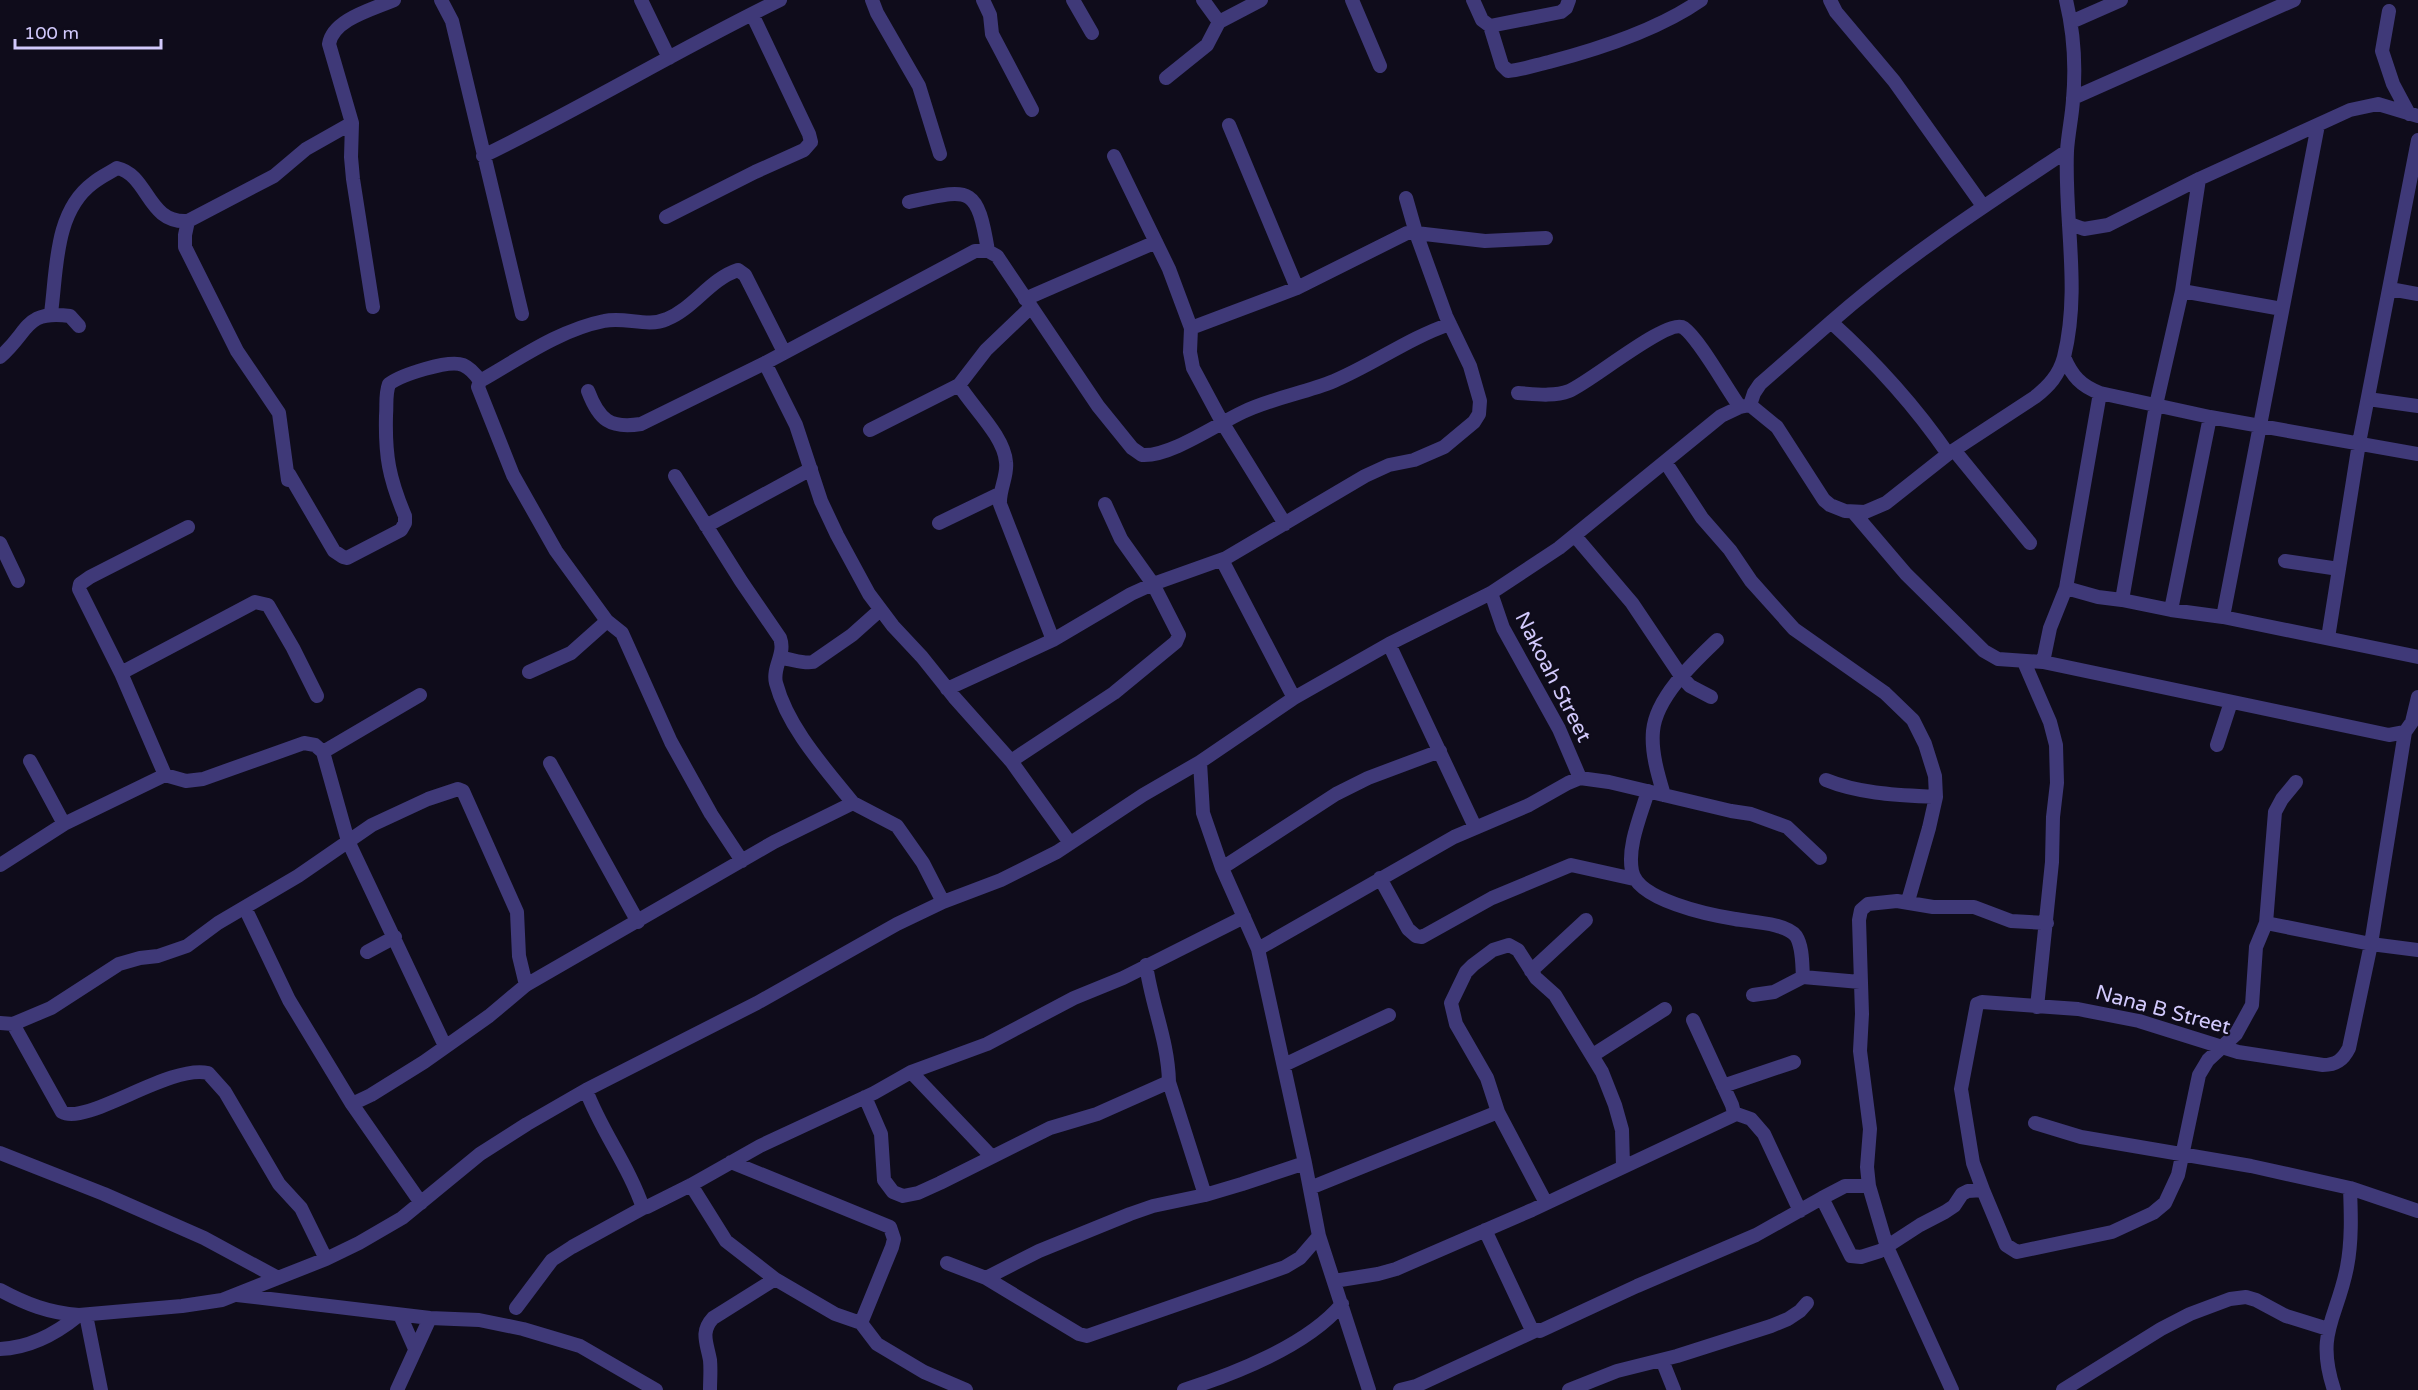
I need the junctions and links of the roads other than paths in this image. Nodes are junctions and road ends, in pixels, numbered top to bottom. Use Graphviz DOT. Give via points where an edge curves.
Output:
graph roads {
  1 [pos="394,0"];
  2 [pos="441,0"];
  3 [pos="641,0"];
  4 [pos="780,0"];
  5 [pos="872,0"];
  6 [pos="983,0"];
  7 [pos="1073,0"];
  8 [pos="1203,0"];
  9 [pos="1261,0"];
  10 [pos="1352,0"];
  11 [pos="1473,0"];
  12 [pos="1569,0"];
  13 [pos="1701,0"];
  14 [pos="1830,0"];
  15 [pos="2066,0"];
  16 [pos="2121,0"];
  17 [pos="2294,0"];
  18 [pos="2390,11"];
  19 [pos="752,14"];
  20 [pos="1219,22"];
  21 [pos="2071,22"];
  22 [pos="1490,26"];
  23 [pos="1092,33"];
  24 [pos="669,58"];
  25 [pos="1380,66"];
  26 [pos="1166,78"];
  27 [pos="2073,98"];
  28 [pos="1032,110"];
  29 [pos="2414,115"];
  30 [pos="352,123"];
  31 [pos="1229,125"];
  32 [pos="2318,125"];
  33 [pos="2418,140"];
  34 [pos="2067,151"];
  35 [pos="940,154"];
  36 [pos="483,156"];
  37 [pos="1114,156"];
  38 [pos="2199,179"];
  39 [pos="1406,198"];
  40 [pos="909,202"];
  41 [pos="1983,206"];
  42 [pos="666,217"];
  43 [pos="188,221"];
  44 [pos="2070,224"];
  45 [pos="1416,233"];
  46 [pos="1546,238"];
  47 [pos="1156,242"];
  48 [pos="988,251"];
  49 [pos="1297,288"];
  50 [pos="2390,289"];
  51 [pos="2182,291"];
  52 [pos="2418,294"];
  53 [pos="1028,303"];
  54 [pos="373,307"];
  55 [pos="2282,309"];
  56 [pos="51,313"];
  57 [pos="522,315"];
  58 [pos="1832,322"];
  59 [pos="1450,324"];
  60 [pos="79,326"];
  61 [pos="1191,328"];
  62 [pos="784,352"];
  63 [pos="0,357"];
  64 [pos="2064,357"];
  65 [pos="765,363"];
  66 [pos="480,381"];
  67 [pos="960,385"];
  68 [pos="588,391"];
  69 [pos="1518,393"];
  70 [pos="2100,393"];
  71 [pos="2368,399"];
  72 [pos="2156,405"];
  73 [pos="1745,406"];
  74 [pos="2418,406"];
  75 [pos="2210,417"];
  76 [pos="1222,422"];
  77 [pos="2259,426"];
  78 [pos="870,430"];
  79 [pos="2359,443"];
  80 [pos="1951,452"];
  81 [pos="2418,454"];
  82 [pos="1666,463"];
  83 [pos="811,469"];
  84 [pos="675,476"];
  85 [pos="999,494"];
  86 [pos="1105,504"];
  87 [pos="1854,513"];
  88 [pos="939,523"];
  89 [pos="1285,524"];
  90 [pos="706,526"];
  91 [pos="188,527"];
  92 [pos="1575,536"];
  93 [pos="0,543"];
  94 [pos="2030,543"];
  95 [pos="1222,560"];
  96 [pos="2285,561"];
  97 [pos="2339,569"];
  98 [pos="18,581"];
  99 [pos="1153,584"];
  100 [pos="2066,588"];
  101 [pos="1491,593"];
  102 [pos="2122,600"];
  103 [pos="880,610"];
  104 [pos="2171,610"];
  105 [pos="2223,617"];
  106 [pos="607,621"];
  107 [pos="2328,638"];
  108 [pos="1053,640"];
  109 [pos="1717,640"];
  110 [pos="1389,644"];
  111 [pos="2418,657"];
  112 [pos="781,658"];
  113 [pos="2024,662"];
  114 [pos="2043,662"];
  115 [pos="529,672"];
  116 [pos="121,673"];
  117 [pos="1681,676"];
  118 [pos="947,689"];
  119 [pos="420,695"];
  120 [pos="317,696"];
  121 [pos="1710,697"];
  122 [pos="2418,697"];
  123 [pos="1294,698"];
  124 [pos="2231,702"];
  125 [pos="2405,732"];
  126 [pos="2217,745"];
  127 [pos="1440,751"];
  128 [pos="323,752"];
  129 [pos="30,761"];
  130 [pos="1011,761"];
  131 [pos="1200,762"];
  132 [pos="550,764"];
  133 [pos="165,775"];
  134 [pos="1580,778"];
  135 [pos="1826,780"];
  136 [pos="2296,782"];
  137 [pos="1648,791"];
  138 [pos="1664,795"];
  139 [pos="1936,797"];
  140 [pos="853,804"];
  141 [pos="64,824"];
  142 [pos="1475,828"];
  143 [pos="348,841"];
  144 [pos="1071,843"];
  145 [pos="1820,858"];
  146 [pos="742,861"];
  147 [pos="0,865"];
  148 [pos="1222,868"];
  149 [pos="1380,878"];
  150 [pos="1634,879"];
  151 [pos="944,902"];
  152 [pos="1908,902"];
  153 [pos="245,908"];
  154 [pos="1244,917"];
  155 [pos="1586,920"];
  156 [pos="638,922"];
  157 [pos="2047,923"];
  158 [pos="2266,923"];
  159 [pos="395,938"];
  160 [pos="2371,944"];
  161 [pos="1258,949"];
  162 [pos="2418,950"];
  163 [pos="367,952"];
  164 [pos="1146,966"];
  165 [pos="1531,972"];
  166 [pos="1803,976"];
  167 [pos="1860,982"];
  168 [pos="526,985"];
  169 [pos="1753,995"];
  170 [pos="2037,1007"];
  171 [pos="1665,1009"];
  172 [pos="1389,1015"];
  173 [pos="1693,1020"];
  174 [pos="7,1023"];
  175 [pos="445,1046"];
  176 [pos="2223,1046"];
  177 [pos="1593,1055"];
  178 [pos="1794,1062"];
  179 [pos="1284,1065"];
  180 [pos="911,1072"];
  181 [pos="1169,1082"];
  182 [pos="1723,1086"];
  183 [pos="586,1090"];
  184 [pos="864,1097"];
  185 [pos="352,1104"];
  186 [pos="1497,1112"];
  187 [pos="1734,1113"];
  188 [pos="2036,1123"];
  189 [pos="0,1153"];
  190 [pos="2183,1154"];
  191 [pos="992,1156"];
  192 [pos="731,1162"];
  193 [pos="1305,1163"];
  194 [pos="1623,1166"];
  195 [pos="691,1185"];
  196 [pos="1869,1186"];
  197 [pos="1310,1188"];
  198 [pos="2350,1188"];
  199 [pos="1983,1190"];
  200 [pos="1205,1195"];
  201 [pos="1822,1198"];
  202 [pos="421,1203"];
  203 [pos="1546,1203"];
  204 [pos="643,1208"];
  205 [pos="1800,1211"];
  206 [pos="2418,1211"];
  207 [pos="1485,1230"];
  208 [pos="1319,1236"];
  209 [pos="1887,1247"];
  210 [pos="326,1259"];
  211 [pos="947,1263"];
  212 [pos="283,1276"];
  213 [pos="986,1278"];
  214 [pos="775,1279"];
  215 [pos="1334,1281"];
  216 [pos="0,1290"];
  217 [pos="235,1295"];
  218 [pos="291,1301"];
  219 [pos="1807,1303"];
  220 [pos="1342,1304"];
  221 [pos="516,1308"];
  222 [pos="52,1313"];
  223 [pos="82,1315"];
  224 [pos="400,1315"];
  225 [pos="430,1318"];
  226 [pos="861,1323"];
  227 [pos="2328,1329"];
  228 [pos="56,1331"];
  229 [pos="1535,1331"];
  230 [pos="0,1349"];
  231 [pos="415,1349"];
  232 [pos="1662,1360"];
  233 [pos="1574,1389"];
  234 [pos="101,1390"];
  235 [pos="397,1390"];
  236 [pos="656,1390"];
  237 [pos="710,1390"];
  238 [pos="966,1390"];
  239 [pos="1184,1390"];
  240 [pos="1369,1390"];
  241 [pos="1400,1390"];
  242 [pos="1674,1390"];
  243 [pos="1952,1390"];
  244 [pos="2063,1390"];
  245 [pos="2334,1390"];
  1 -- 30 [label="street" via="344,24 330,38"];
  2 -- 36 [label="street" via="452,21"];
  3 -- 24 [label="street"];
  4 -- 19 [label="street"];
  5 -- 35 [label="street" via="919,86"];
  6 -- 28 [label="street" via="992,34"];
  7 -- 23 [label="street"];
  8 -- 20 [label="street"];
  9 -- 20 [label="street"];
  10 -- 25 [label="street"];
  11 -- 22 [label="street" via="1482,21"];
  12 -- 22 [label="street" via="1561,12"];
  13 -- 22 [label="street" via="1608,45 1508,71 1502,65"];
  14 -- 41 [label="street" via="1894,81"];
  15 -- 21 [label="street"];
  16 -- 21 [label="street"];
  17 -- 27 [label="street"];
  18 -- 29 [label="street" via="2382,51 2393,84"];
  19 -- 24 [label="street"];
  19 -- 42 [label="street" via="811,142 804,150"];
  20 -- 26 [label="street" via="1207,45"];
  21 -- 27 [label="street" via="2075,49"];
  24 -- 36 [label="street"];
  27 -- 34 [label="street"];
  29 -- 32 [label="street" via="2378,104 2350,110"];
  30 -- 43 [label="street" via="306,148 274,176"];
  30 -- 54 [label="street" via="353,179"];
  31 -- 49 [label="street"];
  32 -- 38 [label="street"];
  32 -- 55 [label="street"];
  33 -- 50 [label="street"];
  34 -- 41 [label="street"];
  34 -- 44 [label="street"];
  36 -- 57 [label="street"];
  37 -- 47 [label="street"];
  38 -- 44 [label="street" via="2100,228 2084,229"];
  38 -- 51 [label="street"];
  39 -- 45 [label="street"];
  40 -- 48 [label="street" via="951,193 971,197 978,208"];
  41 -- 58 [label="street" via="1891,272"];
  43 -- 56 [label="street" via="177,222 163,216 127,170 117,168 91,183 62,228"];
  43 -- 66 [label="street" via="185,247 237,351 279,413 287,479 334,551 347,558 401,530 405,523 385,445 385,395 389,384 450,363 462,364"];
  44 -- 64 [label="street" via="2072,309"];
  45 -- 46 [label="street" via="1485,241"];
  45 -- 49 [label="street" via="1407,233"];
  45 -- 59 [label="street"];
  47 -- 53 [label="street"];
  47 -- 61 [label="street"];
  48 -- 53 [label="street" via="997,256"];
  48 -- 62 [label="street" via="975,251"];
  49 -- 61 [label="street"];
  50 -- 52 [label="street"];
  50 -- 71 [label="street"];
  51 -- 55 [label="street"];
  51 -- 72 [label="street"];
  53 -- 67 [label="street"];
  53 -- 76 [label="street" via="1098,406 1138,453 1162,451"];
  55 -- 77 [label="street"];
  56 -- 60 [label="street" via="70,316"];
  56 -- 63 [label="street" via="32,321"];
  58 -- 73 [label="street" via="1760,384"];
  58 -- 80 [label="street"];
  59 -- 76 [label="street" via="1338,379"];
  59 -- 89 [label="street" via="1470,366 1480,401 1474,422 1444,447 1365,476"];
  61 -- 76 [label="street" via="1193,368"];
  62 -- 65 [label="street"];
  62 -- 66 [label="street" via="745,275 738,270 663,321 619,319 594,323 553,340"];
  64 -- 70 [label="street" via="2077,380"];
  64 -- 80 [label="street" via="2055,379 2047,387"];
  65 -- 68 [label="street" via="641,424 607,422 598,414"];
  65 -- 83 [label="street" via="796,425"];
  66 -- 106 [label="street" via="480,394 513,475 556,550"];
  67 -- 78 [label="street"];
  67 -- 85 [label="street" via="997,437 1005,455 1007,469"];
  69 -- 73 [label="street" via="1573,389 1657,333 1680,326"];
  70 -- 72 [label="street"];
  70 -- 100 [label="street"];
  71 -- 74 [label="street"];
  71 -- 79 [label="street"];
  72 -- 75 [label="street"];
  72 -- 102 [label="street"];
  73 -- 82 [label="street" via="1721,416"];
  73 -- 87 [label="street" via="1778,427 1824,500"];
  75 -- 77 [label="street"];
  75 -- 104 [label="street"];
  76 -- 89 [label="street"];
  77 -- 79 [label="street"];
  77 -- 105 [label="street"];
  79 -- 81 [label="street"];
  79 -- 97 [label="street"];
  80 -- 87 [label="street" via="1886,504"];
  80 -- 94 [label="street"];
  82 -- 92 [label="street"];
  82 -- 139 [label="street" via="1702,518 1794,629 1885,693 1913,720 1935,776"];
  83 -- 90 [label="street"];
  83 -- 103 [label="street" via="837,535"];
  84 -- 90 [label="street"];
  85 -- 88 [label="street"];
  85 -- 108 [label="street" via="1008,528"];
  86 -- 99 [label="street" via="1121,539"];
  87 -- 113 [label="street" via="1906,574 1977,645 1998,659"];
  89 -- 95 [label="street"];
  90 -- 112 [label="street" via="780,638"];
  91 -- 116 [label="street" via="80,584 81,594"];
  92 -- 101 [label="street"];
  92 -- 117 [label="street" via="1632,603"];
  93 -- 98 [label="street"];
  95 -- 99 [label="street"];
  95 -- 123 [label="street"];
  96 -- 97 [label="street"];
  97 -- 107 [label="street"];
  99 -- 108 [label="street"];
  99 -- 130 [label="street" via="1176,627 1176,642 1114,693"];
  100 -- 102 [label="street"];
  100 -- 114 [label="street" via="2050,628"];
  101 -- 110 [label="street"];
  101 -- 134 [label="street, Nakoah Street" via="1503,628 1559,729"];
  102 -- 104 [label="street"];
  103 -- 112 [label="street" via="813,662"];
  103 -- 118 [label="street"];
  104 -- 105 [label="street"];
  105 -- 107 [label="street"];
  106 -- 115 [label="street" via="571,653"];
  106 -- 146 [label="street" via="622,633 671,742"];
  107 -- 111 [label="street"];
  108 -- 118 [label="street"];
  109 -- 117 [label="street"];
  110 -- 123 [label="street"];
  110 -- 127 [label="street"];
  112 -- 140 [label="street" via="775,679 794,724"];
  113 -- 114 [label="street"];
  113 -- 157 [label="street" via="2056,745"];
  114 -- 124 [label="street"];
  116 -- 120 [label="street" via="255,602 268,605"];
  116 -- 133 [label="street"];
  117 -- 121 [label="street"];
  117 -- 138 [label="street" via="1658,713 1653,730 1653,750"];
  118 -- 130 [label="street"];
  119 -- 128 [label="street"];
  122 -- 125 [label="street" via="2412,722"];
  123 -- 131 [label="street"];
  124 -- 125 [label="street" via="2390,735"];
  124 -- 126 [label="street"];
  125 -- 160 [label="street"];
  127 -- 142 [label="street"];
  127 -- 148 [label="street" via="1368,777 1336,794"];
  128 -- 133 [label="street" via="304,743 203,779 186,781"];
  128 -- 143 [label="street"];
  129 -- 141 [label="street"];
  130 -- 144 [label="street"];
  131 -- 144 [label="street"];
  131 -- 148 [label="street" via="1203,813"];
  132 -- 156 [label="street"];
  133 -- 141 [label="street"];
  134 -- 137 [label="street"];
  134 -- 142 [label="street"];
  135 -- 139 [label="street" via="1875,793"];
  136 -- 158 [label="street" via="2275,812"];
  137 -- 138 [label="street"];
  137 -- 150 [label="street" via="1632,848"];
  138 -- 145 [label="street" via="1751,814 1787,827"];
  139 -- 152 [label="street"];
  140 -- 146 [label="street"];
  140 -- 151 [label="street" via="897,826"];
  141 -- 147 [label="street"];
  142 -- 149 [label="street"];
  143 -- 153 [label="street"];
  143 -- 159 [label="street"];
  143 -- 168 [label="street" via="399,812 452,790 463,791 517,912 519,956"];
  144 -- 151 [label="street" via="1009,876"];
  146 -- 156 [label="street"];
  148 -- 154 [label="street"];
  149 -- 150 [label="street" via="1408,929 1416,936 1571,865"];
  149 -- 161 [label="street"];
  150 -- 166 [label="street" via="1656,897 1787,930 1800,944"];
  151 -- 183 [label="street"];
  152 -- 157 [label="street" via="1974,908 2011,921"];
  152 -- 167 [label="street" via="1874,902 1861,910"];
  153 -- 174 [label="street" via="188,946 119,964 51,1008"];
  153 -- 185 [label="street" via="289,1000"];
  154 -- 161 [label="street"];
  154 -- 164 [label="street"];
  155 -- 165 [label="street"];
  156 -- 168 [label="street"];
  157 -- 170 [label="street"];
  158 -- 160 [label="street"];
  158 -- 176 [label="street" via="2256,947 2252,1005"];
  159 -- 163 [label="street"];
  159 -- 175 [label="street"];
  160 -- 162 [label="street"];
  160 -- 176 [label="street, Nana B Street" via="2349,1048 2340,1061 2323,1065 2238,1052"];
  161 -- 179 [label="street"];
  164 -- 180 [label="street" via="987,1044"];
  164 -- 181 [label="street" via="1169,1058"];
  165 -- 177 [label="street" via="1555,995"];
  165 -- 186 [label="street" via="1514,946 1502,946 1466,972 1451,1003 1456,1024 1487,1078"];
  166 -- 167 [label="street"];
  166 -- 169 [label="street" via="1773,992"];
  167 -- 196 [label="street" via="1860,1051 1870,1129"];
  168 -- 175 [label="street"];
  170 -- 176 [label="street, Nana B Street" via="2078,1009 2139,1021"];
  170 -- 199 [label="street, Nana B Street" via="1982,1002 1975,1007 1961,1089 1973,1162"];
  171 -- 177 [label="street"];
  172 -- 179 [label="street"];
  173 -- 182 [label="street"];
  174 -- 210 [label="street" via="62,1112 68,1115 187,1073 208,1073 225,1092 279,1184 301,1208"];
  175 -- 185 [label="street" via="400,1078"];
  176 -- 190 [label="street" via="2199,1075"];
  177 -- 194 [label="street" via="1616,1105"];
  178 -- 182 [label="street"];
  179 -- 193 [label="street"];
  180 -- 184 [label="street"];
  180 -- 191 [label="street"];
  181 -- 191 [label="street" via="1097,1114 1050,1128"];
  181 -- 200 [label="street"];
  182 -- 187 [label="street"];
  183 -- 202 [label="street" via="490,1147"];
  183 -- 204 [label="street" via="597,1120"];
  184 -- 191 [label="street" via="881,1134 885,1180 898,1195 918,1193"];
  184 -- 192 [label="street"];
  185 -- 202 [label="street"];
  186 -- 197 [label="street"];
  186 -- 203 [label="street"];
  187 -- 194 [label="street"];
  187 -- 205 [label="street" via="1752,1119 1764,1134"];
  188 -- 190 [label="street" via="2081,1137"];
  189 -- 212 [label="street" via="104,1194"];
  190 -- 198 [label="street"];
  190 -- 199 [label="street" via="2172,1190 2153,1213 2112,1232 2036,1249 2017,1252 2006,1245"];
  192 -- 195 [label="street"];
  192 -- 226 [label="street" via="890,1227 892,1248"];
  193 -- 197 [label="street"];
  193 -- 200 [label="street"];
  194 -- 203 [label="street"];
  195 -- 204 [label="street"];
  195 -- 214 [label="street" via="726,1241"];
  196 -- 201 [label="street" via="1845,1186"];
  196 -- 209 [label="street"];
  197 -- 208 [label="street"];
  198 -- 206 [label="street"];
  198 -- 227 [label="street" via="2352,1221 2347,1268"];
  199 -- 209 [label="street" via="1962,1194 1954,1206"];
  200 -- 213 [label="street" via="1130,1214 1039,1251"];
  201 -- 205 [label="street"];
  201 -- 209 [label="street" via="1851,1257 1871,1255"];
  202 -- 210 [label="street" via="380,1231"];
  203 -- 207 [label="street"];
  204 -- 221 [label="street" via="561,1253"];
  205 -- 229 [label="street" via="1756,1235"];
  207 -- 215 [label="street" via="1396,1269"];
  207 -- 229 [label="street"];
  208 -- 213 [label="street" via="1300,1258 1285,1267 1088,1336 1078,1334"];
  208 -- 215 [label="street"];
  209 -- 243 [label="street"];
  210 -- 212 [label="street"];
  211 -- 213 [label="street"];
  212 -- 217 [label="street"];
  212 -- 218 [label="street"];
  214 -- 226 [label="street" via="835,1314"];
  214 -- 237 [label="street" via="709,1322 705,1340"];
  215 -- 220 [label="street"];
  216 -- 222 [label="street"];
  217 -- 218 [label="street"];
  217 -- 223 [label="street" via="208,1303"];
  218 -- 224 [label="street"];
  219 -- 232 [label="street" via="1788,1319 1771,1326"];
  220 -- 239 [label="street" via="1321,1326 1285,1347 1224,1378"];
  220 -- 240 [label="street"];
  222 -- 223 [label="street"];
  222 -- 228 [label="street"];
  223 -- 228 [label="street"];
  223 -- 234 [label="street"];
  224 -- 225 [label="street"];
  224 -- 231 [label="street"];
  225 -- 231 [label="street"];
  225 -- 236 [label="street" via="479,1320 558,1338 580,1346"];
  226 -- 238 [label="street" via="878,1344 924,1372"];
  227 -- 244 [label="street" via="2286,1316 2256,1300 2230,1299 2161,1329"];
  227 -- 245 [label="street" via="2325,1349"];
  228 -- 230 [label="street" via="29,1343"];
  229 -- 241 [label="street"];
  231 -- 235 [label="street"];
  232 -- 233 [label="street" via="1617,1371"];
  232 -- 242 [label="street"];
}
